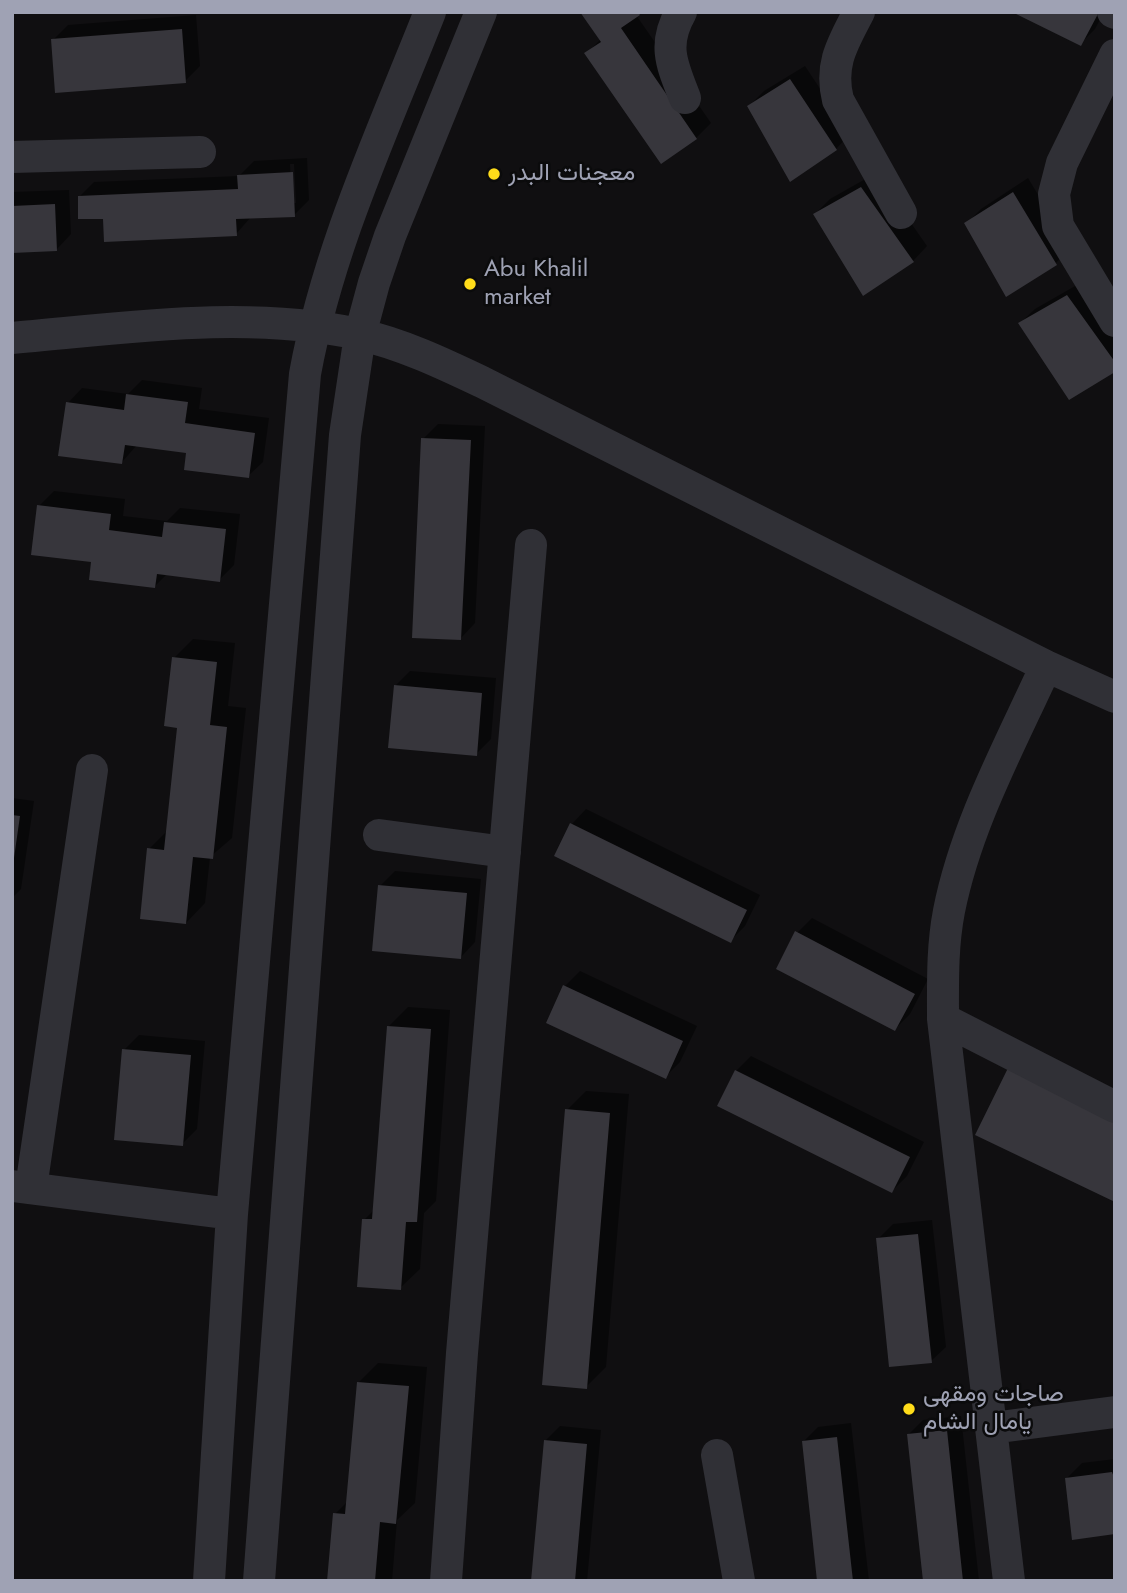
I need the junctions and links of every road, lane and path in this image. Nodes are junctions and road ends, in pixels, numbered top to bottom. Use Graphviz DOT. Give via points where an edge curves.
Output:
graph roads {
  1 [pos="430,12"];
  2 [pos="481,12"];
  3 [pos="681,12"];
  4 [pos="859,12"];
  5 [pos="1115,55"];
  6 [pos="685,98"];
  7 [pos="200,152"];
  8 [pos="12,157"];
  9 [pos="901,213"];
  10 [pos="1115,321"];
  11 [pos="314,326"];
  12 [pos="360,335"];
  13 [pos="12,338"];
  14 [pos="531,545"];
  15 [pos="1046,666"];
  16 [pos="1115,697"];
  17 [pos="92,770"];
  18 [pos="379,835"];
  19 [pos="505,852"];
  20 [pos="943,1019"];
  21 [pos="1115,1107"];
  22 [pos="22,1187"];
  23 [pos="232,1214"];
  24 [pos="1115,1412"];
  25 [pos="992,1428"];
  26 [pos="717,1455"];
  27 [pos="209,1581"];
  28 [pos="259,1581"];
  29 [pos="446,1581"];
  30 [pos="739,1581"];
  31 [pos="1009,1581"];
  1 -- 11 [label="street" via="334,258"];
  2 -- 12 [label="street" via="390,236"];
  3 -- 6 [label="street" via="671,32 670,50"];
  4 -- 9 [label="street" via="836,60 835,87"];
  5 -- 10 [label="street" via="1062,163 1054,194 1058,226"];
  7 -- 8 [label="street"];
  11 -- 12 [label="street"];
  11 -- 13 [label="street" via="234,322"];
  11 -- 23 [label="street" via="300,421"];
  12 -- 15 [label="street" via="402,347 482,382"];
  12 -- 28 [label="street" via="345,435"];
  14 -- 19 [label="street"];
  15 -- 16 [label="street"];
  15 -- 20 [label="street" via="960,870 944,953"];
  17 -- 22 [label="street"];
  18 -- 19 [label="street"];
  19 -- 29 [label="street"];
  20 -- 21 [label="street"];
  20 -- 25 [label="street"];
  22 -- 23 [label="street"];
  23 -- 27 [label="street"];
  24 -- 25 [label="street"];
  25 -- 31 [label="street"];
  26 -- 30 [label="street"];
}
